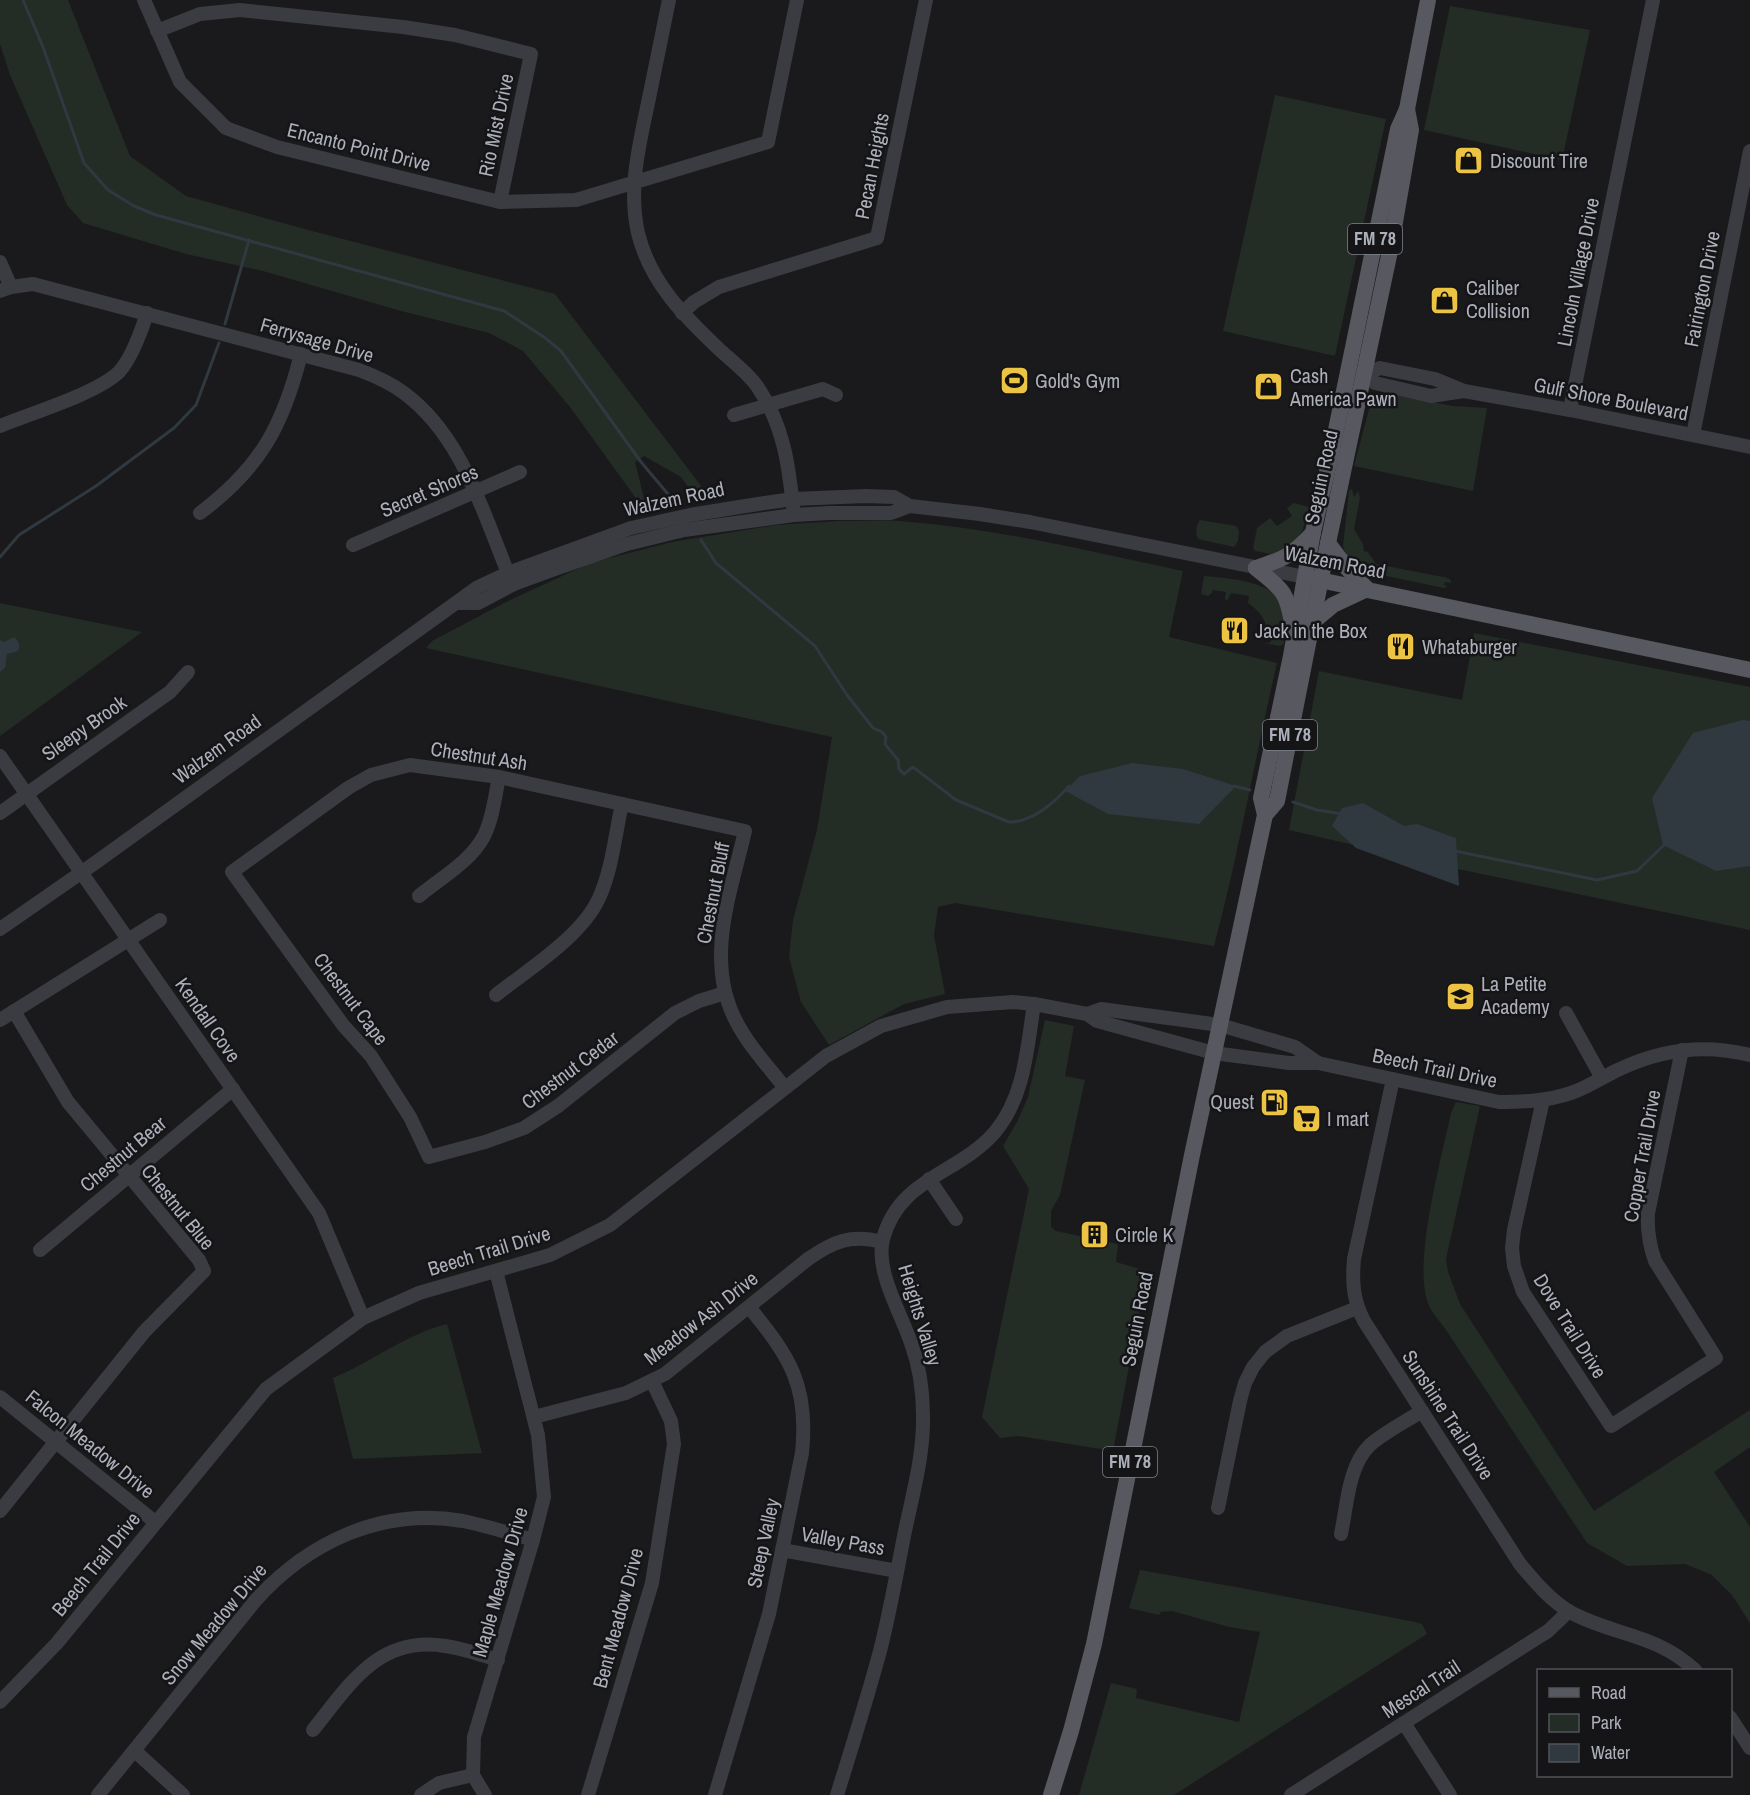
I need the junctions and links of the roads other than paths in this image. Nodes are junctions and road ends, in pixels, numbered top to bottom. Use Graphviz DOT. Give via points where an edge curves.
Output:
graph roads {
  1 [pos="144,0"];
  2 [pos="669,0"];
  3 [pos="797,0"];
  4 [pos="926,0"];
  5 [pos="1428,0"];
  6 [pos="1653,0"];
  7 [pos="157,31"];
  8 [pos="1407,109"];
  9 [pos="1750,151"];
  10 [pos="634,182"];
  11 [pos="500,202"];
  12 [pos="0,262"];
  13 [pos="5,289"];
  14 [pos="147,313"];
  15 [pos="682,313"];
  16 [pos="1356,333"];
  17 [pos="301,354"];
  18 [pos="1365,374"];
  19 [pos="836,395"];
  20 [pos="768,404"];
  21 [pos="1570,410"];
  22 [pos="1340,411"];
  23 [pos="734,415"];
  24 [pos="0,426"];
  25 [pos="1693,435"];
  26 [pos="1750,447"];
  27 [pos="520,472"];
  28 [pos="474,492"];
  29 [pos="793,499"];
  30 [pos="910,506"];
  31 [pos="200,513"];
  32 [pos="794,515"];
  33 [pos="1313,532"];
  34 [pos="1329,543"];
  35 [pos="353,544"];
  36 [pos="1256,568"];
  37 [pos="508,573"];
  38 [pos="1313,579"];
  39 [pos="1367,589"];
  40 [pos="459,603"];
  41 [pos="1315,620"];
  42 [pos="1295,635"];
  43 [pos="1750,670"];
  44 [pos="188,672"];
  45 [pos="0,756"];
  46 [pos="499,777"];
  47 [pos="27,793"];
  48 [pos="622,804"];
  49 [pos="0,813"];
  50 [pos="1265,815"];
  51 [pos="746,831"];
  52 [pos="83,872"];
  53 [pos="232,872"];
  54 [pos="419,896"];
  55 [pos="159,920"];
  56 [pos="0,929"];
  57 [pos="128,940"];
  58 [pos="725,993"];
  59 [pos="496,995"];
  60 [pos="1034,1004"];
  61 [pos="14,1011"];
  62 [pos="1566,1013"];
  63 [pos="1087,1014"];
  64 [pos="0,1020"];
  65 [pos="1220,1025"];
  66 [pos="1682,1050"];
  67 [pos="1214,1053"];
  68 [pos="1750,1056"];
  69 [pos="1318,1063"];
  70 [pos="1602,1078"];
  71 [pos="1393,1079"];
  72 [pos="785,1088"];
  73 [pos="232,1089"];
  74 [pos="1543,1100"];
  75 [pos="429,1157"];
  76 [pos="127,1175"];
  77 [pos="929,1179"];
  78 [pos="956,1219"];
  79 [pos="882,1242"];
  80 [pos="40,1250"];
  81 [pos="496,1271"];
  82 [pos="749,1307"];
  83 [pos="1358,1308"];
  84 [pos="363,1318"];
  85 [pos="651,1381"];
  86 [pos="0,1397"];
  87 [pos="1422,1411"];
  88 [pos="534,1417"];
  89 [pos="1611,1426"];
  90 [pos="56,1442"];
  91 [pos="1218,1508"];
  92 [pos="0,1511"];
  93 [pos="156,1522"];
  94 [pos="1341,1534"];
  95 [pos="533,1540"];
  96 [pos="782,1550"];
  97 [pos="897,1571"];
  98 [pos="1569,1611"];
  99 [pos="498,1660"];
  100 [pos="1693,1669"];
  101 [pos="0,1702"];
  102 [pos="1732,1718"];
  103 [pos="1404,1723"];
  104 [pos="313,1730"];
  105 [pos="1750,1748"];
  106 [pos="135,1751"];
  107 [pos="473,1775"];
  108 [pos="1297,1793"];
  109 [pos="98,1795"];
  110 [pos="183,1795"];
  111 [pos="421,1795"];
  112 [pos="485,1795"];
  113 [pos="588,1795"];
  114 [pos="715,1795"];
  115 [pos="837,1795"];
  116 [pos="1051,1795"];
  117 [pos="1450,1795"];
  1 -- 7 [label="street, Encanto Point Drive"];
  2 -- 10 [label="street"];
  3 -- 10 [label="street, Encanto Point Drive" via="768,142"];
  4 -- 15 [label="street, Pecan Heights" via="878,238 719,287"];
  5 -- 8 [label="main road, Seguin Road / FM 78"];
  6 -- 21 [label="street, Lincoln Village Drive"];
  7 -- 11 [label="street, Encanto Point Drive" via="180,82 226,128 277,147"];
  7 -- 11 [label="street, Rio Mist Drive" via="200,14 240,10 455,35 531,54"];
  8 -- 16 [label="main road, Seguin Road / FM 78" via="1398,129"];
  8 -- 18 [label="main road, Seguin Road / FM 78" via="1411,130"];
  9 -- 25 [label="street, Fairington Drive"];
  10 -- 11 [label="street, Encanto Point Drive" via="576,200"];
  10 -- 15 [label="street" via="636,222 647,260"];
  12 -- 13 [label="street"];
  13 -- 14 [label="street, Ferrysage Drive" via="33,284"];
  14 -- 17 [label="street, Ferrysage Drive"];
  14 -- 24 [label="street" via="140,335 119,371 93,389"];
  15 -- 20 [label="street" via="749,376"];
  16 -- 18 [label="main road" via="1360,367"];
  16 -- 22 [label="main road, Seguin Road / FM 78"];
  17 -- 28 [label="street, Ferrysage Drive" via="359,370 404,392 453,444"];
  17 -- 31 [label="street" via="286,406 266,445 244,474"];
  18 -- 21 [label="street, Gulf Shore Boulevard" via="1375,383 1431,396 1464,391"];
  18 -- 22 [label="main road" via="1349,392"];
  18 -- 34 [label="main road, Seguin Road / FM 78"];
  19 -- 20 [label="street" via="823,389"];
  20 -- 23 [label="street"];
  20 -- 29 [label="street" via="789,462"];
  21 -- 25 [label="street, Gulf Shore Boulevard"];
  22 -- 33 [label="main road, Seguin Road / FM 78"];
  25 -- 26 [label="street, Gulf Shore Boulevard"];
  27 -- 28 [label="street, Secret Shores"];
  28 -- 35 [label="street, Secret Shores"];
  28 -- 37 [label="street, Ferrysage Drive"];
  29 -- 30 [label="street, Walzem Road" via="894,497"];
  29 -- 32 [label="street"];
  29 -- 37 [label="street, Walzem Road" via="631,528"];
  30 -- 32 [label="street, Walzem Road" via="891,513"];
  30 -- 36 [label="street, Walzem Road" via="1030,522"];
  32 -- 40 [label="street, Walzem Road" via="684,530 639,541 514,584 478,603"];
  33 -- 36 [label="main road" via="1294,553"];
  33 -- 38 [label="main road, Seguin Road / FM 78"];
  34 -- 38 [label="main road, Seguin Road / FM 78"];
  34 -- 39 [label="main road"];
  36 -- 38 [label="street, Walzem Road"];
  36 -- 42 [label="main road" via="1287,597"];
  37 -- 40 [label="street, Walzem Road" via="478,587"];
  38 -- 39 [label="main road, Walzem Road"];
  38 -- 41 [label="main road, Seguin Road / FM 78"];
  38 -- 42 [label="main road, Seguin Road / FM 78"];
  39 -- 41 [label="main road" via="1333,605"];
  39 -- 43 [label="main road, Walzem Road"];
  40 -- 52 [label="street, Walzem Road"];
  41 -- 50 [label="main road, Seguin Road / FM 78" via="1277,801"];
  42 -- 50 [label="main road, Seguin Road / FM 78" via="1261,798"];
  44 -- 47 [label="street, Sleepy Brook" via="170,692"];
  45 -- 47 [label="street, Kendall Cove"];
  46 -- 48 [label="street, Chestnut Ash"];
  46 -- 53 [label="street, Chestnut Ash" via="410,765 371,775"];
  46 -- 54 [label="street" via="491,816 480,842"];
  47 -- 49 [label="street, Sleepy Brook"];
  47 -- 52 [label="street, Kendall Cove"];
  48 -- 51 [label="street, Chestnut Ash"];
  48 -- 59 [label="street" via="604,886 589,916 574,933"];
  50 -- 65 [label="main road, Seguin Road / FM 78"];
  51 -- 58 [label="street, Chestnut Bluff" via="721,935"];
  52 -- 56 [label="street, Walzem Road"];
  52 -- 57 [label="street, Kendall Cove"];
  53 -- 75 [label="street, Chestnut Cape" via="343,1025 371,1056 410,1117"];
  55 -- 57 [label="street"];
  57 -- 61 [label="street"];
  57 -- 73 [label="street, Kendall Cove"];
  58 -- 72 [label="street, Chestnut Bluff" via="743,1034"];
  58 -- 75 [label="street, Chestnut Cedar" via="675,1013 558,1106 524,1128"];
  60 -- 63 [label="street, Beech Trail Drive"];
  60 -- 72 [label="street, Beech Trail Drive" via="947,1007 881,1026 826,1056"];
  60 -- 77 [label="street, Heights Valley" via="1019,1090 1006,1117 981,1145"];
  61 -- 64 [label="street"];
  61 -- 76 [label="street, Chestnut Blue" via="68,1102"];
  62 -- 70 [label="street"];
  63 -- 65 [label="street, Beech Trail Drive" via="1101,1009"];
  63 -- 67 [label="street, Beech Trail Drive" via="1097,1021"];
  65 -- 67 [label="main road, Seguin Road / FM 78"];
  65 -- 69 [label="street, Beech Trail Drive" via="1296,1047"];
  66 -- 68 [label="street, Beech Trail Drive" via="1718,1049"];
  66 -- 70 [label="street, Beech Trail Drive" via="1640,1060"];
  66 -- 89 [label="street, Copper Trail Drive" via="1647,1229 1655,1261 1716,1358"];
  67 -- 69 [label="street, Beech Trail Drive"];
  67 -- 116 [label="main road, Seguin Road / FM 78" via="1094,1644"];
  69 -- 71 [label="street, Beech Trail Drive"];
  70 -- 74 [label="street, Beech Trail Drive"];
  71 -- 74 [label="street, Beech Trail Drive" via="1499,1102"];
  71 -- 83 [label="street, Sunshine Trail Drive" via="1354,1259 1352,1278"];
  72 -- 81 [label="street, Beech Trail Drive" via="610,1225 550,1255"];
  73 -- 76 [label="street, Chestnut Bear"];
  73 -- 84 [label="street, Kendall Cove" via="319,1213"];
  74 -- 89 [label="street, Dove Trail Drive" via="1514,1230 1514,1266 1523,1292"];
  76 -- 80 [label="street, Chestnut Bear"];
  76 -- 90 [label="street, Chestnut Blue" via="204,1271 144,1332"];
  77 -- 78 [label="street"];
  77 -- 79 [label="street, Heights Valley" via="898,1207"];
  79 -- 82 [label="street, Meadow Ash Drive" via="853,1238 834,1242"];
  79 -- 97 [label="street, Heights Valley" via="885,1275 912,1344 923,1412 920,1460"];
  81 -- 84 [label="street, Beech Trail Drive" via="419,1293"];
  81 -- 88 [label="street, Maple Meadow Drive"];
  82 -- 85 [label="street, Meadow Ash Drive"];
  82 -- 96 [label="street, Steep Valley" via="788,1359 803,1407 802,1453"];
  83 -- 87 [label="street, Sunshine Trail Drive"];
  83 -- 91 [label="street" via="1287,1336 1253,1366 1240,1401"];
  84 -- 93 [label="street, Beech Trail Drive" via="266,1389"];
  85 -- 88 [label="street, Meadow Ash Drive" via="606,1400"];
  85 -- 113 [label="street, Bent Meadow Drive" via="671,1421 674,1444 652,1583"];
  86 -- 90 [label="street, Falcon Meadow Drive"];
  87 -- 94 [label="street" via="1373,1443 1359,1459"];
  87 -- 98 [label="street, Sunshine Trail Drive" via="1520,1564 1539,1587"];
  88 -- 95 [label="street, Maple Meadow Drive" via="544,1497"];
  90 -- 92 [label="street"];
  90 -- 93 [label="street, Falcon Meadow Drive"];
  93 -- 101 [label="street, Beech Trail Drive" via="57,1643"];
  95 -- 99 [label="street, Maple Meadow Drive"];
  95 -- 106 [label="street, Snow Meadow Drive" via="461,1521 415,1519 369,1526 326,1543 270,1584"];
  96 -- 97 [label="street, Valley Pass"];
  96 -- 114 [label="street, Steep Valley" via="769,1614"];
  97 -- 115 [label="street, Heights Valley" via="879,1652"];
  98 -- 100 [label="street, Sunshine Trail Drive" via="1646,1639"];
  98 -- 103 [label="street, Mescal Trail" via="1548,1631"];
  99 -- 104 [label="street" via="446,1646 425,1644 395,1650 361,1671"];
  99 -- 107 [label="street, Maple Meadow Drive" via="474,1737"];
  102 -- 105 [label="street"];
  103 -- 108 [label="street, Mescal Trail"];
  103 -- 117 [label="street"];
  106 -- 109 [label="street, Snow Meadow Drive"];
  106 -- 110 [label="street"];
  107 -- 111 [label="street" via="439,1784"];
  107 -- 112 [label="street"];
}
